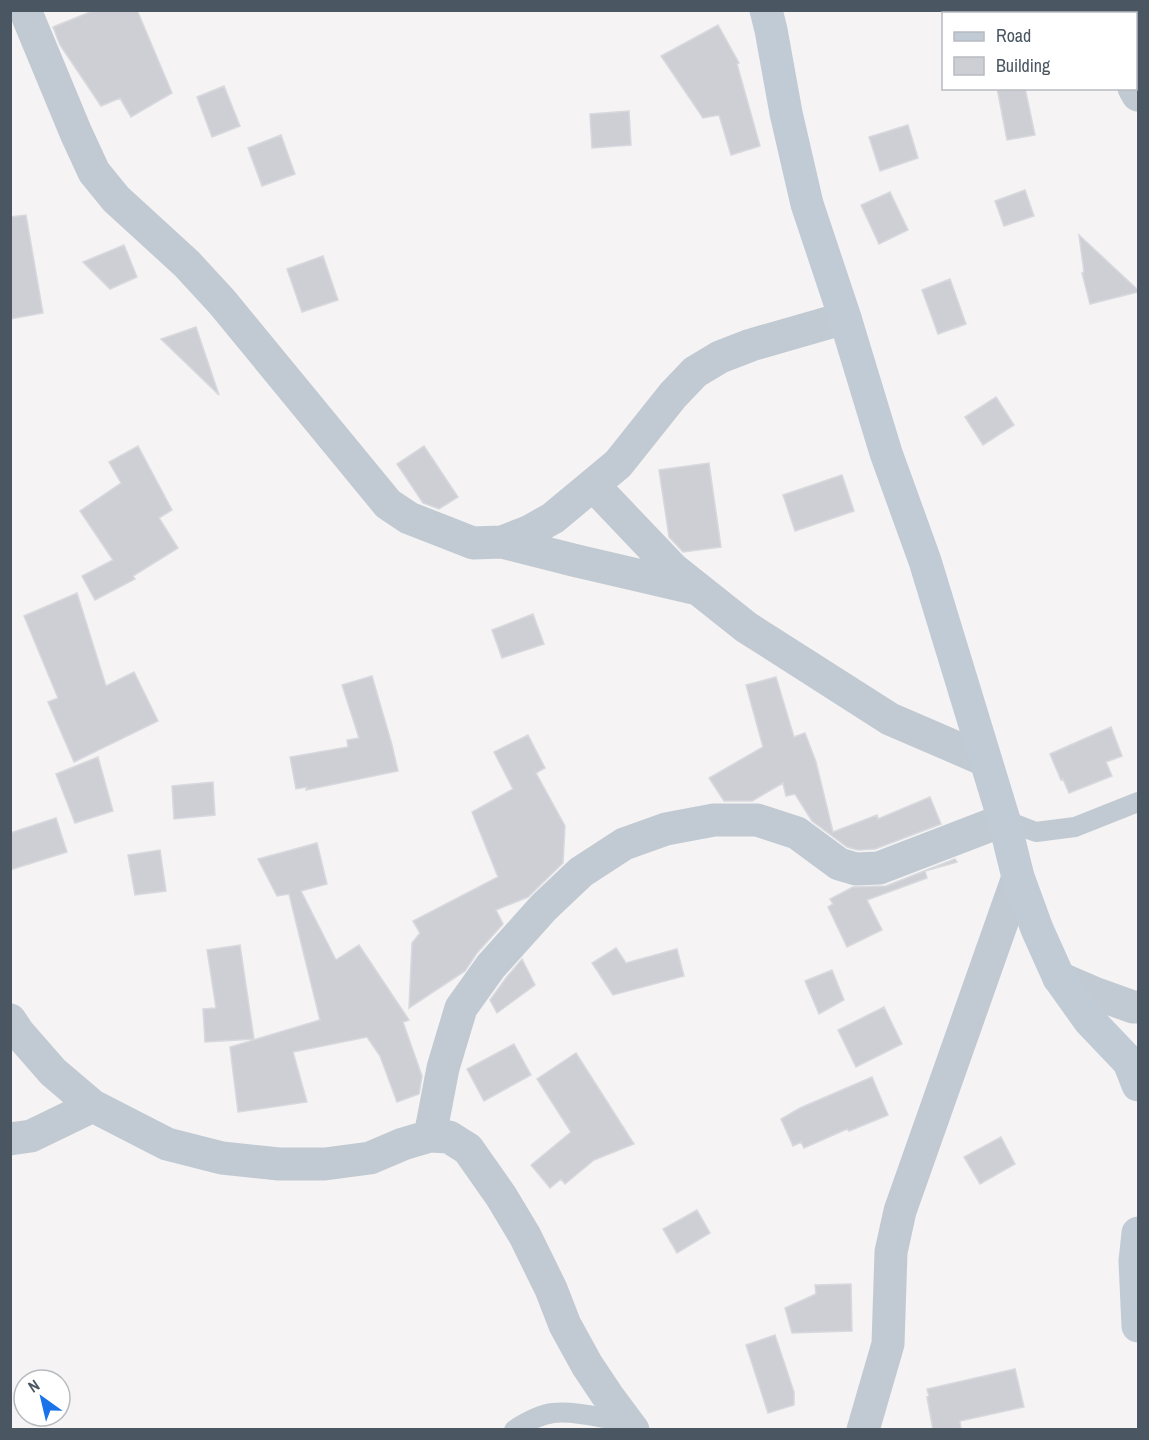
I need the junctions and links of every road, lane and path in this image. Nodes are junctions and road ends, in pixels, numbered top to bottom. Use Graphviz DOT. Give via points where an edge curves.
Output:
graph roads {
  1 [pos="25,10"];
  2 [pos="766,10"];
  3 [pos="845,318"];
  4 [pos="593,485"];
  5 [pos="502,542"];
  6 [pos="699,589"];
  7 [pos="985,760"];
  8 [pos="1138,802"];
  9 [pos="1004,820"];
  10 [pos="1018,877"];
  11 [pos="1059,978"];
  12 [pos="1138,1007"];
  13 [pos="10,1020"];
  14 [pos="1138,1085"];
  15 [pos="93,1106"];
  16 [pos="429,1136"];
  17 [pos="10,1139"];
  18 [pos="1137,1251"];
  19 [pos="1138,1326"];
  20 [pos="630,1426"];
  21 [pos="514,1430"];
  22 [pos="863,1430"];
  1 -- 5 [label="street" via="94,172 116,199 188,264 222,302 388,504 409,518 472,543"];
  2 -- 3 [label="street" via="807,204"];
  3 -- 4 [label="street" via="751,345 695,372 618,464"];
  3 -- 7 [label="street"];
  4 -- 5 [label="street" via="553,518"];
  4 -- 6 [label="street" via="673,569"];
  5 -- 6 [label="street"];
  6 -- 7 [label="street" via="746,627 890,718"];
  7 -- 9 [label="street"];
  8 -- 9 [label="lane" via="1075,827 1036,832"];
  9 -- 10 [label="street"];
  9 -- 16 [label="street" via="879,868 856,869 839,864 797,833 757,820 714,820 666,829 624,844 581,872 544,907 490,966 461,1008"];
  10 -- 11 [label="street"];
  10 -- 22 [label="street" via="900,1211 891,1252 888,1344"];
  11 -- 12 [label="street"];
  11 -- 14 [label="street" via="1089,1020 1129,1062"];
  13 -- 15 [label="street" via="53,1072"];
  15 -- 16 [label="street" via="167,1144 222,1158 279,1164 325,1164 370,1158"];
  15 -- 17 [label="street" via="31,1136"];
  16 -- 20 [label="street" via="449,1137 468,1149 501,1196 525,1236 587,1365"];
  18 -- 19 [label="street"];
  20 -- 21 [label="lane" via="553,1413 531,1419"];
}
